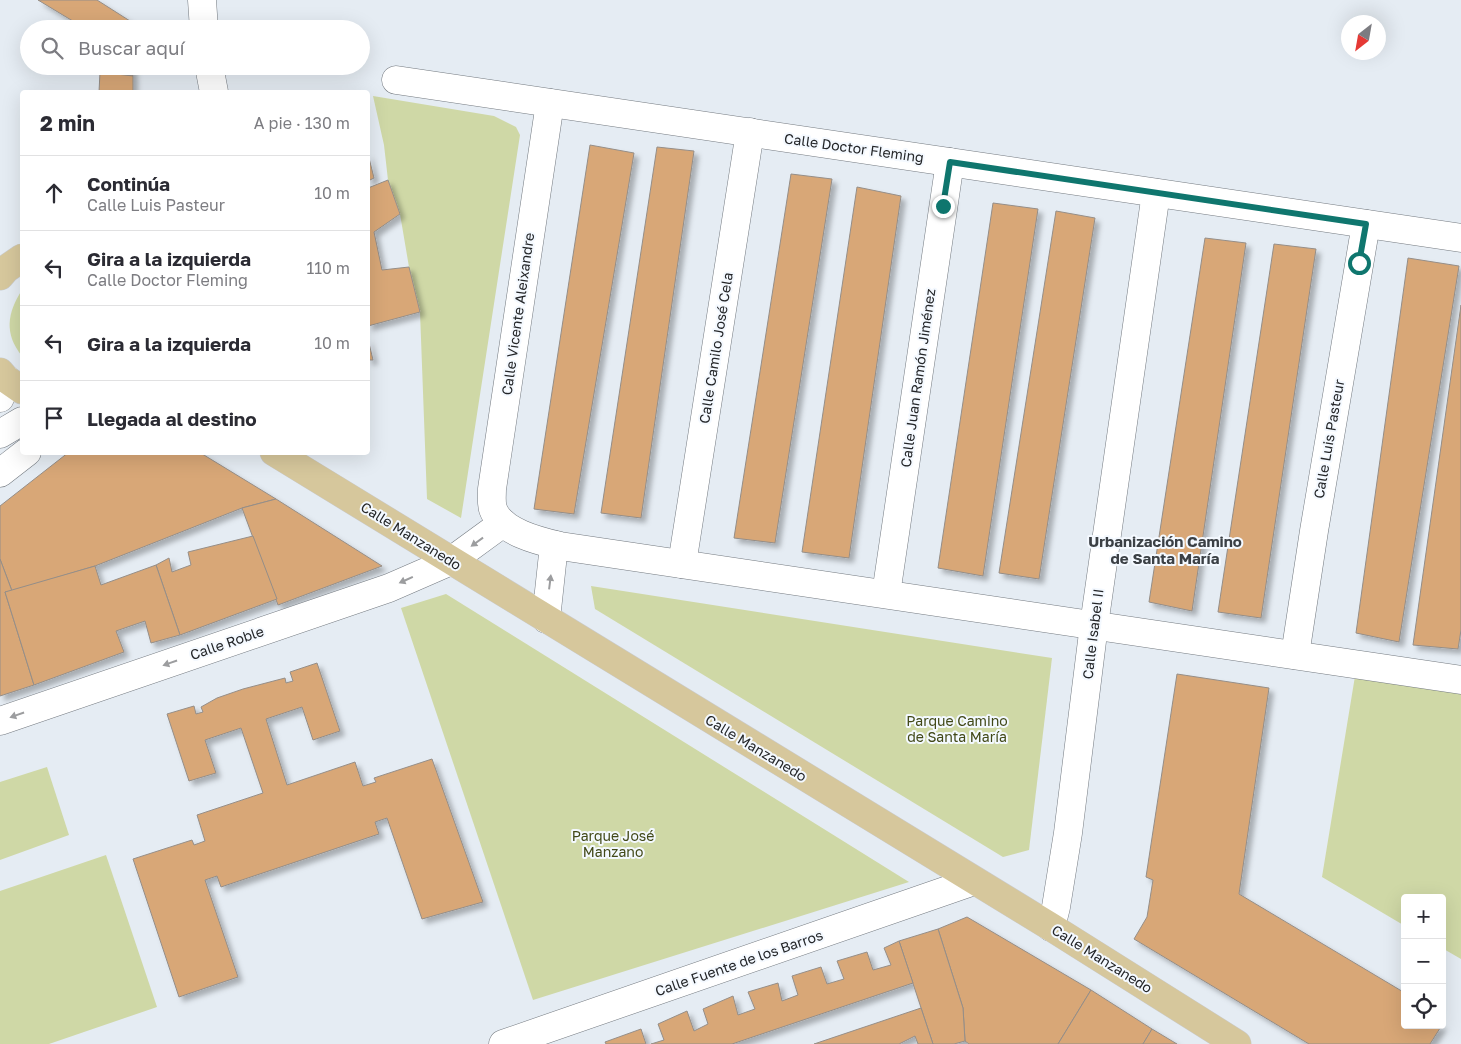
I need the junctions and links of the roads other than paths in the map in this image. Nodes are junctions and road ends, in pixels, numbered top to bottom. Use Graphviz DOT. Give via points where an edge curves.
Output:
graph roads {
  1 [pos="202,0"];
  2 [pos="203,20"];
  3 [pos="211,75"];
  4 [pos="396,80"];
  5 [pos="214,90"];
  6 [pos="550,103"];
  7 [pos="750,132"];
  8 [pos="950,162"];
  9 [pos="1156,193"];
  10 [pos="1366,224"];
  11 [pos="1461,238"];
  12 [pos="20,422"];
  13 [pos="0,434"];
  14 [pos="23,455"];
  15 [pos="284,455"];
  16 [pos="0,473"];
  17 [pos="503,523"];
  18 [pos="554,545"];
  19 [pos="451,560"];
  20 [pos="682,564"];
  21 [pos="886,594"];
  22 [pos="546,619"];
  23 [pos="1094,625"];
  24 [pos="1295,655"];
  25 [pos="1461,680"];
  26 [pos="0,721"];
  27 [pos="974,881"];
  28 [pos="1051,927"];
  29 [pos="572,1033"];
  30 [pos="503,1044"];
  31 [pos="1237,1044"];
  1 -- 2 [label="street"];
  3 -- 5 [label="street"];
  4 -- 6 [label="street, Calle Doctor Fleming"];
  6 -- 7 [label="street, Calle Doctor Fleming"];
  6 -- 17 [label="street, Calle Vicente Aleixandre" via="492,489 493,509"];
  7 -- 8 [label="street, Calle Doctor Fleming"];
  7 -- 20 [label="street, Calle Camilo José Cela"];
  8 -- 9 [label="street, Calle Doctor Fleming"];
  8 -- 21 [label="street, Calle Juan Ramón Jiménez"];
  9 -- 10 [label="street, Calle Doctor Fleming"];
  9 -- 23 [label="street, Calle Isabel II"];
  10 -- 11 [label="street, Calle Doctor Fleming"];
  10 -- 24 [label="street, Calle Luis Pasteur"];
  12 -- 13 [label="street"];
  14 -- 16 [label="street"];
  15 -- 19 [label="main road, Calle Manzanedo"];
  17 -- 18 [label="street" via="520,534"];
  17 -- 19 [label="street, Calle Roble, one-way"];
  18 -- 20 [label="street"];
  22 -- 18 [label="street, one-way"];
  19 -- 22 [label="main road, Calle Manzanedo"];
  19 -- 26 [label="street, Calle Roble, one-way" via="389,588"];
  20 -- 21 [label="street"];
  21 -- 23 [label="street"];
  22 -- 27 [label="main road, Calle Manzanedo"];
  23 -- 24 [label="street"];
  23 -- 28 [label="street, Calle Isabel II" via="1068,833"];
  24 -- 25 [label="street"];
  27 -- 28 [label="main road, Calle Manzanedo"];
  27 -- 29 [label="street, Calle Fuente de los Barros"];
  28 -- 31 [label="main road, Calle Manzanedo"];
  29 -- 30 [label="street, Calle Fuente de los Barros"];
}
